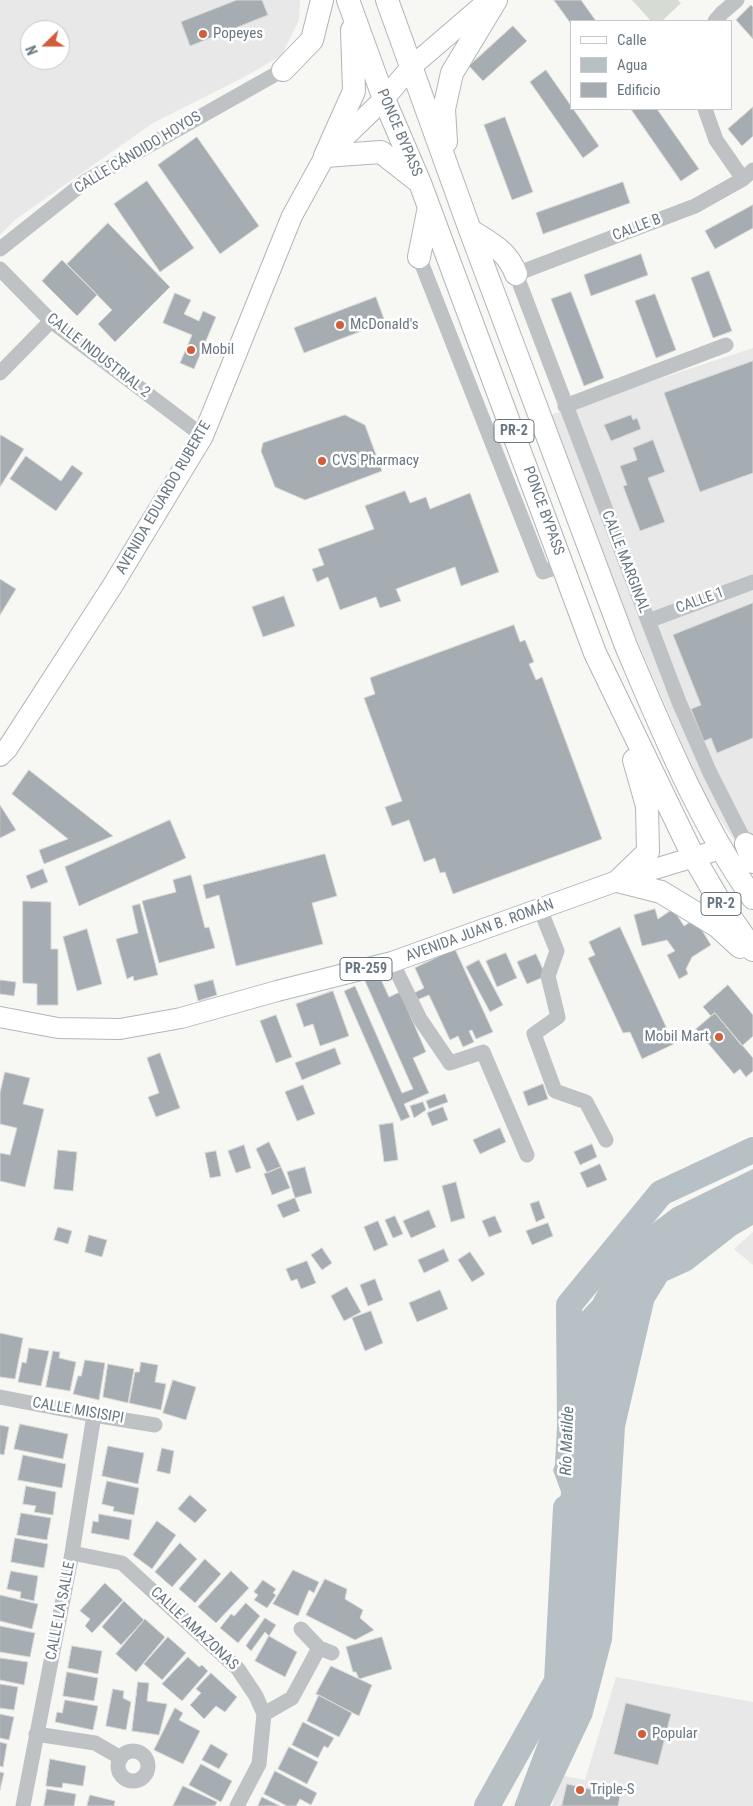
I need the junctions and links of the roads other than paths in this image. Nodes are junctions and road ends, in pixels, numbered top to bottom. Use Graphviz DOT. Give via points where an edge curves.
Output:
graph roads {
  1 [pos="322,0"];
  2 [pos="387,0"];
  3 [pos="489,0"];
  4 [pos="496,0"];
  5 [pos="737,0"];
  6 [pos="349,2"];
  7 [pos="716,20"];
  8 [pos="412,67"];
  9 [pos="283,70"];
  10 [pos="384,99"];
  11 [pos="705,110"];
  12 [pos="325,156"];
  13 [pos="448,170"];
  14 [pos="748,174"];
  15 [pos="420,183"];
  16 [pos="429,206"];
  17 [pos="470,230"];
  18 [pos="0,249"];
  19 [pos="420,257"];
  20 [pos="0,269"];
  21 [pos="516,274"];
  22 [pos="51,321"];
  23 [pos="726,345"];
  24 [pos="0,373"];
  25 [pos="565,406"];
  26 [pos="203,436"];
  27 [pos="563,565"];
  28 [pos="753,582"];
  29 [pos="648,621"];
  30 [pos="616,696"];
  31 [pos="0,756"];
  32 [pos="722,849"];
  33 [pos="751,850"];
  34 [pos="693,856"];
  35 [pos="618,881"];
  36 [pos="753,898"];
  37 [pos="540,910"];
  38 [pos="753,950"];
  39 [pos="753,957"];
  40 [pos="392,962"];
  41 [pos="0,1017"];
  42 [pos="606,1140"];
  43 [pos="527,1155"];
  44 [pos="0,1397"];
  45 [pos="94,1415"];
  46 [pos="155,1425"];
  47 [pos="72,1553"];
  48 [pos="301,1629"];
  49 [pos="264,1714"];
  50 [pos="36,1734"];
  51 [pos="122,1758"];
  52 [pos="23,1806"];
  53 [pos="237,1806"];
  1 -- 9 [label="highway" via="312,40"];
  2 -- 8 [label="highway, PONCE BYPASS / PR-2"];
  3 -- 8 [label="main road, AVENIDA EDUARDO RUBERTE"];
  4 -- 13 [label="highway" via="452,73 444,109"];
  5 -- 7 [label="street"];
  6 -- 10 [label="highway, PONCE BYPASS / PR-2"];
  6 -- 12 [label="highway" via="354,91"];
  8 -- 10 [label="main road, AVENIDA EDUARDO RUBERTE"];
  8 -- 13 [label="highway, PONCE BYPASS / PR-2"];
  9 -- 18 [label="street, CALLE CÁNDIDO HOYOS" via="86,181"];
  10 -- 12 [label="main road, AVENIDA EDUARDO RUBERTE"];
  10 -- 15 [label="highway, PONCE BYPASS / PR-2"];
  11 -- 14 [label="street" via="716,140"];
  12 -- 15 [label="highway" via="380,152"];
  12 -- 26 [label="main road, AVENIDA EDUARDO RUBERTE" via="292,216"];
  13 -- 17 [label="highway, PONCE BYPASS / PR-2"];
  14 -- 21 [label="street, CALLE B" via="695,206"];
  15 -- 16 [label="highway, PONCE BYPASS / PR-2"];
  16 -- 19 [label="highway"];
  16 -- 27 [label="highway, PONCE BYPASS / PR-2"];
  17 -- 21 [label="highway" via="511,260"];
  17 -- 32 [label="highway, PONCE BYPASS / PR-2" via="626,646 659,722"];
  19 -- 27 [label="street" via="543,572"];
  20 -- 22 [label="street, CALLE INDUSTRIAL 2"];
  21 -- 25 [label="street, CALLE MARGINAL"];
  22 -- 24 [label="street"];
  22 -- 26 [label="street, CALLE INDUSTRIAL 2"];
  23 -- 25 [label="street"];
  25 -- 29 [label="street, CALLE MARGINAL"];
  26 -- 31 [label="main road, AVENIDA EDUARDO RUBERTE" via="113,585"];
  27 -- 30 [label="highway, PONCE BYPASS / PR-2" via="595,653"];
  28 -- 29 [label="street, CALLE 1"];
  29 -- 33 [label="street, CALLE MARGINAL" via="710,774"];
  30 -- 34 [label="highway, PONCE BYPASS / PR-2"];
  30 -- 35 [label="highway" via="647,806 648,852"];
  32 -- 33 [label="street"];
  32 -- 34 [label="main road, AVENIDA JUAN B. ROMÁN / PR-259"];
  32 -- 36 [label="highway, PONCE BYPASS / PR-2"];
  34 -- 35 [label="main road, AVENIDA JUAN B. ROMÁN / PR-259"];
  34 -- 38 [label="highway, PONCE BYPASS / PR-2"];
  35 -- 37 [label="main road, AVENIDA JUAN B. ROMÁN / PR-259"];
  35 -- 39 [label="highway" via="661,892 717,926"];
  37 -- 40 [label="main road, AVENIDA JUAN B. ROMÁN / PR-259"];
  37 -- 42 [label="street" via="557,951 548,976 558,1018 534,1034 555,1091 586,1102"];
  40 -- 41 [label="main road, AVENIDA JUAN B. ROMÁN / PR-259" via="181,1018 120,1029 58,1028"];
  40 -- 43 [label="street" via="420,1019 450,1063 483,1052"];
  44 -- 45 [label="street, CALLE MISISIPI"];
  45 -- 46 [label="street, CALLE MISISIPI"];
  45 -- 47 [label="street, CALLE LA SALLE"];
  47 -- 49 [label="street, CALLE AMAZONAS" via="122,1563 238,1669"];
  47 -- 50 [label="street, CALLE LA SALLE"];
  48 -- 49 [label="street" via="326,1650 292,1698"];
  49 -- 53 [label="street" via="259,1764"];
  50 -- 51 [label="street" via="95,1743"];
  50 -- 52 [label="street, CALLE LA SALLE"];
}
